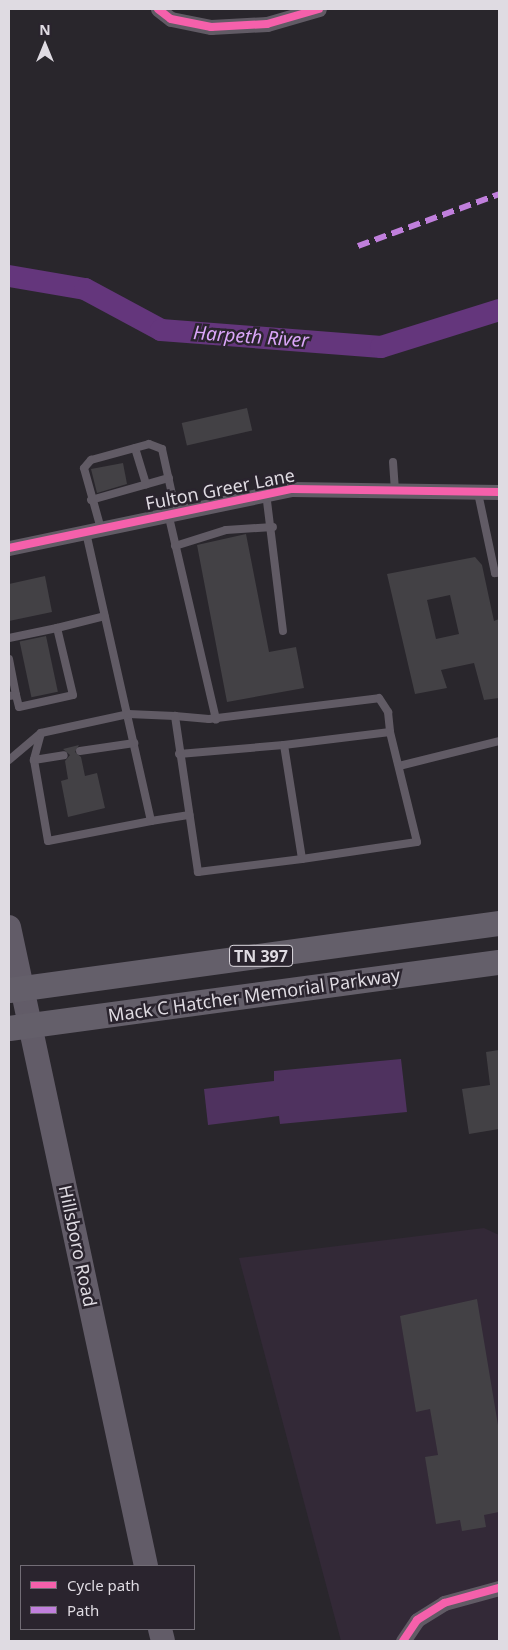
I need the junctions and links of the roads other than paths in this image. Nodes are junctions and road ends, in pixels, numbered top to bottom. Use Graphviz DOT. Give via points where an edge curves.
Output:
graph roads {
  1 [pos="158,9"];
  2 [pos="319,9"];
  3 [pos="135,448"];
  4 [pos="393,462"];
  5 [pos="169,478"];
  6 [pos="146,484"];
  7 [pos="395,491"];
  8 [pos="499,492"];
  9 [pos="266,493"];
  10 [pos="478,494"];
  11 [pos="91,500"];
  12 [pos="172,513"];
  13 [pos="273,527"];
  14 [pos="94,530"];
  15 [pos="175,546"];
  16 [pos="9,548"];
  17 [pos="499,572"];
  18 [pos="105,616"];
  19 [pos="57,628"];
  20 [pos="283,632"];
  21 [pos="9,638"];
  22 [pos="9,659"];
  23 [pos="12,695"];
  24 [pos="128,714"];
  25 [pos="175,716"];
  26 [pos="216,718"];
  27 [pos="390,732"];
  28 [pos="41,733"];
  29 [pos="499,741"];
  30 [pos="134,742"];
  31 [pos="284,746"];
  32 [pos="80,751"];
  33 [pos="179,754"];
  34 [pos="64,755"];
  35 [pos="9,760"];
  36 [pos="34,760"];
  37 [pos="399,766"];
  38 [pos="190,815"];
  39 [pos="151,822"];
  40 [pos="302,860"];
  41 [pos="499,923"];
  42 [pos="9,927"];
  43 [pos="499,962"];
  44 [pos="15,989"];
  45 [pos="20,1027"];
  46 [pos="146,1565"];
  47 [pos="499,1588"];
  48 [pos="403,1641"];
  1 -- 2 [label="street" via="172,18 211,27 267,24"];
  3 -- 5 [label="lane" via="149,444 162,449"];
  3 -- 6 [label="lane"];
  3 -- 11 [label="lane" via="91,460 84,468"];
  4 -- 7 [label="lane"];
  5 -- 6 [label="lane"];
  5 -- 12 [label="lane"];
  6 -- 11 [label="lane"];
  7 -- 9 [label="street, Fulton Greer Lane" via="315,488"];
  7 -- 10 [label="street, Fulton Greer Lane"];
  8 -- 10 [label="street, Fulton Greer Lane"];
  9 -- 12 [label="street, Fulton Greer Lane"];
  9 -- 13 [label="lane"];
  10 -- 17 [label="lane" via="495,573"];
  11 -- 14 [label="lane"];
  12 -- 14 [label="street, Fulton Greer Lane"];
  12 -- 15 [label="lane"];
  13 -- 15 [label="lane" via="226,530"];
  13 -- 20 [label="lane"];
  14 -- 16 [label="street, Fulton Greer Lane"];
  14 -- 18 [label="lane"];
  15 -- 26 [label="lane"];
  18 -- 19 [label="lane"];
  18 -- 24 [label="lane"];
  19 -- 21 [label="lane"];
  19 -- 23 [label="lane" via="73,694 19,708"];
  22 -- 23 [label="lane"];
  24 -- 25 [label="lane"];
  24 -- 28 [label="lane"];
  24 -- 30 [label="lane"];
  25 -- 26 [label="lane"];
  25 -- 33 [label="lane"];
  26 -- 27 [label="lane" via="379,698 388,712"];
  27 -- 31 [label="lane"];
  27 -- 37 [label="lane"];
  28 -- 35 [label="lane"];
  28 -- 36 [label="lane"];
  29 -- 37 [label="lane"];
  30 -- 32 [label="lane"];
  30 -- 39 [label="lane"];
  31 -- 33 [label="lane"];
  31 -- 40 [label="lane"];
  33 -- 38 [label="lane"];
  34 -- 36 [label="lane"];
  36 -- 39 [label="lane" via="48,841"];
  37 -- 40 [label="lane" via="417,842"];
  38 -- 39 [label="lane"];
  38 -- 40 [label="lane" via="198,872"];
  41 -- 44 [label="highway, TN 397"];
  42 -- 44 [label="main road, Hillsboro Road"];
  43 -- 45 [label="highway, Mack C Hatcher Memorial Parkway / TN 397"];
  44 -- 45 [label="main road, Hillsboro Road"];
  45 -- 46 [label="main road, Hillsboro Road"];
  47 -- 48 [label="street" via="444,1603 417,1620"];
}
